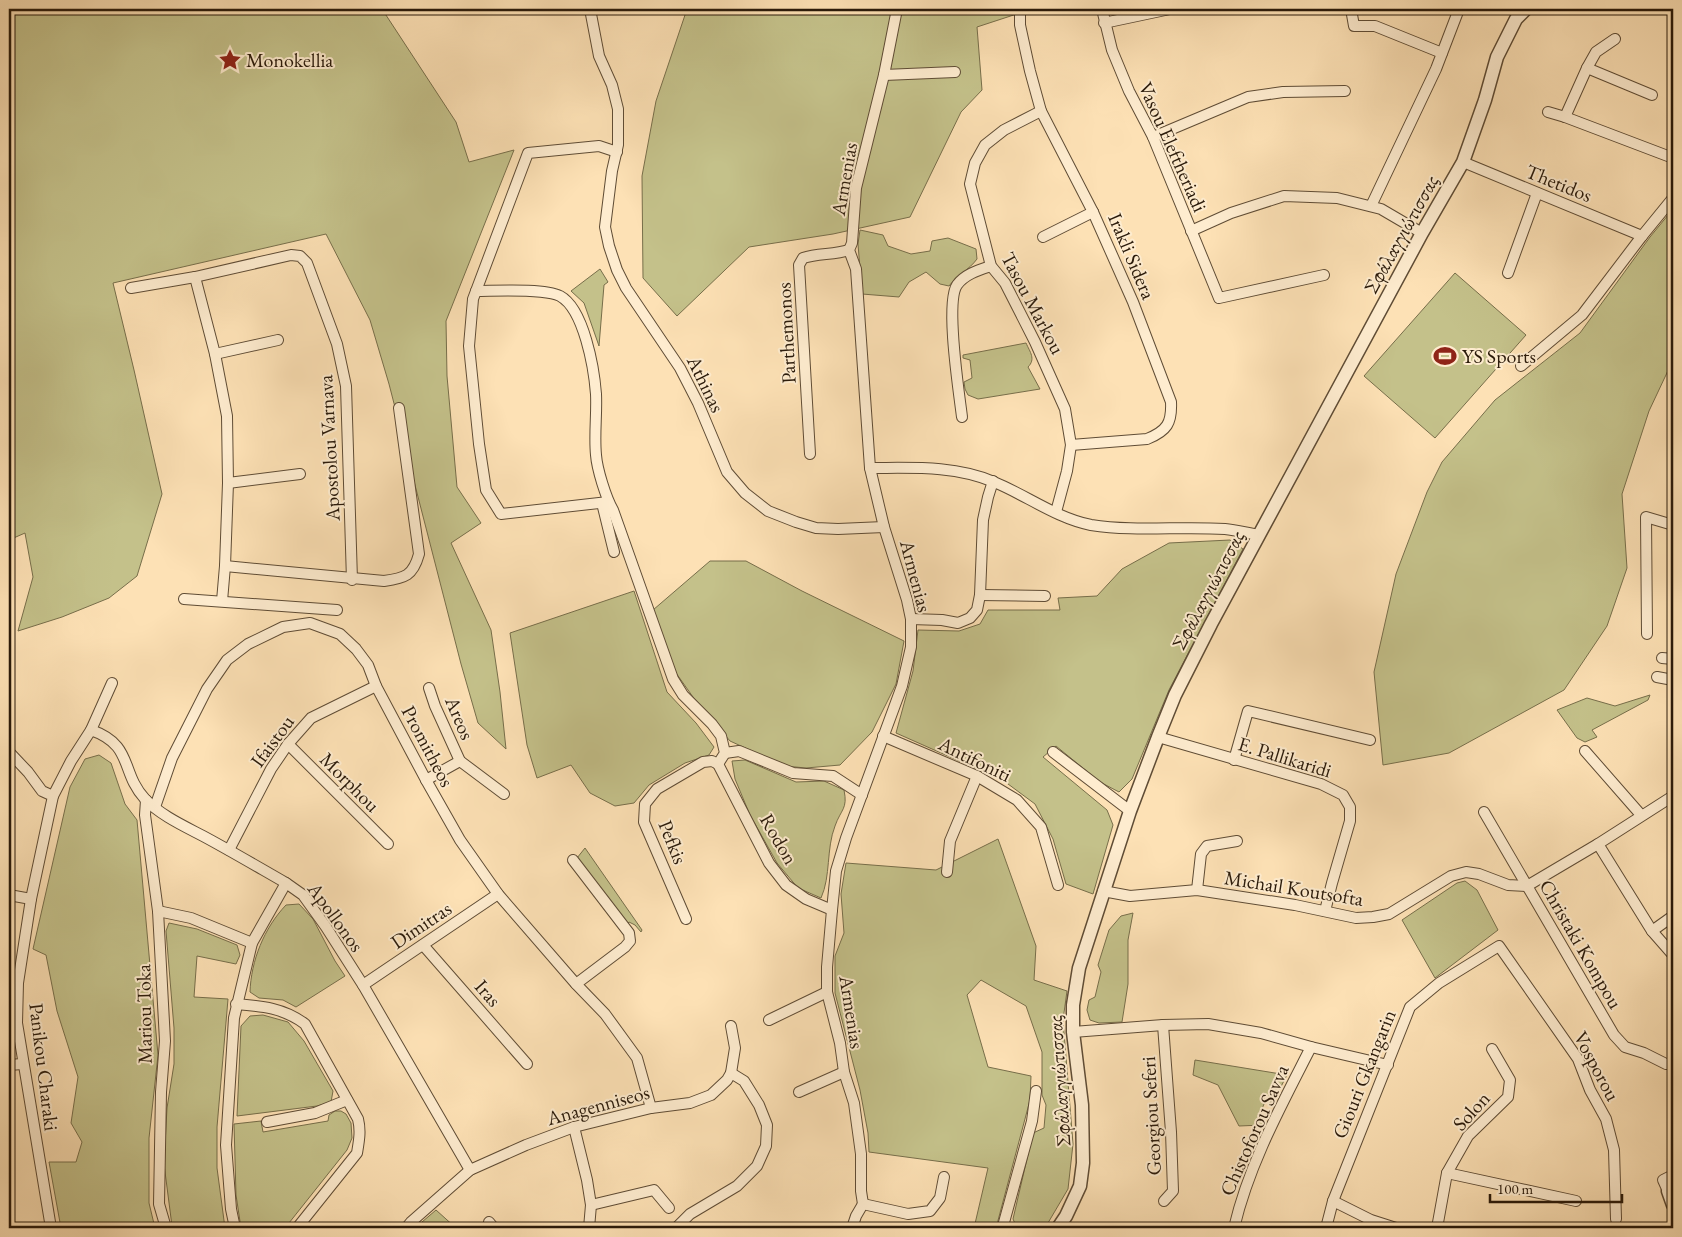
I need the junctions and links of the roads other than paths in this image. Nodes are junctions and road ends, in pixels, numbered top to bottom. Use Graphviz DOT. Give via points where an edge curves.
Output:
graph roads {
  1 [pos="590,9"];
  2 [pos="897,9"];
  3 [pos="1020,9"];
  4 [pos="1102,9"];
  5 [pos="1170,9"];
  6 [pos="1351,9"];
  7 [pos="1459,9"];
  8 [pos="1526,9"];
  9 [pos="1104,22"];
  10 [pos="1615,39"];
  11 [pos="1442,53"];
  12 [pos="1587,68"];
  13 [pos="955,72"];
  14 [pos="884,75"];
  15 [pos="1345,91"];
  16 [pos="1652,95"];
  17 [pos="1041,111"];
  18 [pos="1548,112"];
  19 [pos="1565,117"];
  20 [pos="1153,137"];
  21 [pos="617,152"];
  22 [pos="1673,158"];
  23 [pos="1463,162"];
  24 [pos="1537,193"];
  25 [pos="1673,198"];
  26 [pos="1370,206"];
  27 [pos="1093,212"];
  28 [pos="1191,231"];
  29 [pos="1422,233"];
  30 [pos="1642,236"];
  31 [pos="1043,237"];
  32 [pos="849,250"];
  33 [pos="991,266"];
  34 [pos="1508,273"];
  35 [pos="1324,275"];
  36 [pos="195,277"];
  37 [pos="131,288"];
  38 [pos="476,291"];
  39 [pos="278,340"];
  40 [pos="215,354"];
  41 [pos="1521,366"];
  42 [pos="399,408"];
  43 [pos="962,417"];
  44 [pos="1071,445"];
  45 [pos="810,454"];
  46 [pos="870,468"];
  47 [pos="300,474"];
  48 [pos="993,481"];
  49 [pos="228,483"];
  50 [pos="605,503"];
  51 [pos="1056,512"];
  52 [pos="1673,525"];
  53 [pos="884,527"];
  54 [pos="1258,535"];
  55 [pos="614,552"];
  56 [pos="225,566"];
  57 [pos="352,580"];
  58 [pos="980,595"];
  59 [pos="1045,596"];
  60 [pos="184,599"];
  61 [pos="222,601"];
  62 [pos="312,607"];
  63 [pos="337,610"];
  64 [pos="911,619"];
  65 [pos="310,622"];
  66 [pos="1647,634"];
  67 [pos="1662,658"];
  68 [pos="1673,660"];
  69 [pos="1657,677"];
  70 [pos="1673,680"];
  71 [pos="112,683"];
  72 [pos="376,686"];
  73 [pos="430,688"];
  74 [pos="91,730"];
  75 [pos="884,736"];
  76 [pos="1158,738"];
  77 [pos="1370,740"];
  78 [pos="288,744"];
  79 [pos="1585,751"];
  80 [pos="9,752"];
  81 [pos="725,752"];
  82 [pos="1053,752"];
  83 [pos="1234,760"];
  84 [pos="460,761"];
  85 [pos="718,764"];
  86 [pos="977,776"];
  87 [pos="426,780"];
  88 [pos="504,794"];
  89 [pos="862,794"];
  90 [pos="54,796"];
  91 [pos="1673,796"];
  92 [pos="146,800"];
  93 [pos="156,808"];
  94 [pos="1130,811"];
  95 [pos="1484,812"];
  96 [pos="1641,816"];
  97 [pos="1238,841"];
  98 [pos="388,844"];
  99 [pos="1598,844"];
  100 [pos="229,850"];
  101 [pos="573,860"];
  102 [pos="947,872"];
  103 [pos="286,883"];
  104 [pos="1058,885"];
  105 [pos="1527,886"];
  106 [pos="1197,890"];
  107 [pos="1103,891"];
  108 [pos="498,894"];
  109 [pos="9,895"];
  110 [pos="31,899"];
  111 [pos="158,910"];
  112 [pos="832,910"];
  113 [pos="1325,911"];
  114 [pos="1673,916"];
  115 [pos="686,919"];
  116 [pos="1652,931"];
  117 [pos="252,943"];
  118 [pos="423,945"];
  119 [pos="1499,946"];
  120 [pos="1673,955"];
  121 [pos="576,984"];
  122 [pos="363,985"];
  123 [pos="827,992"];
  124 [pos="236,1004"];
  125 [pos="769,1020"];
  126 [pos="1163,1025"];
  127 [pos="731,1026"];
  128 [pos="1073,1032"];
  129 [pos="1311,1047"];
  130 [pos="1492,1049"];
  131 [pos="22,1064"];
  132 [pos="527,1064"];
  133 [pos="1673,1064"];
  134 [pos="9,1065"];
  135 [pos="1388,1065"];
  136 [pos="844,1072"];
  137 [pos="730,1073"];
  138 [pos="1036,1091"];
  139 [pos="799,1092"];
  140 [pos="346,1100"];
  141 [pos="651,1108"];
  142 [pos="267,1122"];
  143 [pos="574,1127"];
  144 [pos="470,1170"];
  145 [pos="1448,1173"];
  146 [pos="1673,1175"];
  147 [pos="944,1177"];
  148 [pos="1668,1186"];
  149 [pos="1164,1201"];
  150 [pos="1333,1201"];
  151 [pos="1576,1201"];
  152 [pos="863,1204"];
  153 [pos="591,1205"];
  154 [pos="1673,1206"];
  155 [pos="669,1208"];
  156 [pos="1616,1219"];
  157 [pos="51,1228"];
  158 [pos="166,1228"];
  159 [pos="235,1228"];
  160 [pos="297,1228"];
  161 [pos="406,1228"];
  162 [pos="589,1228"];
  163 [pos="676,1228"];
  164 [pos="852,1228"];
  165 [pos="1004,1228"];
  166 [pos="1058,1228"];
  167 [pos="1234,1228"];
  168 [pos="1326,1228"];
  169 [pos="1396,1228"];
  170 [pos="1437,1228"];
  1 -- 21 [label="street, Athinas" via="599,56 618,109"];
  2 -- 14 [label="street, Armenias"];
  3 -- 17 [label="street, Irakli Sidera" via="1022,34"];
  4 -- 9 [label="street, Vasou Eleftheriadi"];
  5 -- 9 [label="street"];
  6 -- 11 [label="street" via="1354,26 1376,26"];
  7 -- 11 [label="street"];
  8 -- 23 [label="street, Σφάλαγγιώτισσας" via="1516,19 1496,57"];
  9 -- 20 [label="street, Vasou Eleftheriadi" via="1129,91"];
  10 -- 12 [label="street" via="1596,52"];
  11 -- 26 [label="street"];
  12 -- 16 [label="street"];
  12 -- 19 [label="street"];
  13 -- 14 [label="street"];
  14 -- 32 [label="street, Armenias" via="856,188"];
  15 -- 20 [label="street" via="1283,92 1248,98"];
  17 -- 27 [label="street, Irakli Sidera"];
  17 -- 33 [label="street, Tasou Markou" via="1004,130 985,145 974,163 970,184"];
  18 -- 19 [label="street"];
  19 -- 22 [label="street"];
  20 -- 28 [label="street, Vasou Eleftheriadi"];
  21 -- 38 [label="street" via="599,146 528,153"];
  21 -- 53 [label="street, Athinas" via="604,227 617,270 680,368 727,472 745,494 760,505 796,522 816,528"];
  23 -- 24 [label="street, Thetidos"];
  23 -- 29 [label="street, Σφάλαγγιώτισσας"];
  24 -- 30 [label="street, Thetidos"];
  24 -- 34 [label="street"];
  25 -- 30 [label="street"];
  26 -- 28 [label="street" via="1336,198 1284,196 1231,213"];
  26 -- 29 [label="street" via="1382,209"];
  27 -- 31 [label="street"];
  27 -- 44 [label="street, Irakli Sidera" via="1133,302 1171,402 1171,414 1167,427 1147,439"];
  28 -- 35 [label="street, Vasou Eleftheriadi" via="1219,298"];
  29 -- 54 [label="street, Σφάλαγγιώτισσας"];
  30 -- 41 [label="street" via="1582,315"];
  32 -- 45 [label="street, Parthemonos" via="810,255 799,265"];
  32 -- 46 [label="street, Armenias" via="856,269"];
  33 -- 43 [label="street" via="973,272 957,285 952,299"];
  33 -- 44 [label="street, Tasou Markou" via="1005,282 1056,387 1065,409"];
  36 -- 37 [label="street, Apostolou Varnava"];
  36 -- 40 [label="street"];
  36 -- 57 [label="street, Apostolou Varnava" via="290,255 300,256 307,262 337,344 346,386"];
  38 -- 50 [label="street" via="538,292 560,296 575,311 590,353 596,393 596,457"];
  38 -- 50 [label="street" via="469,346 486,490 501,514"];
  39 -- 40 [label="street"];
  40 -- 49 [label="street" via="227,416"];
  42 -- 57 [label="street" via="419,554 415,567 402,579 384,582"];
  44 -- 51 [label="street, Tasou Markou"];
  46 -- 48 [label="street" via="931,468 963,472"];
  46 -- 53 [label="street, Armenias"];
  47 -- 49 [label="street"];
  48 -- 51 [label="street"];
  48 -- 58 [label="street" via="983,520"];
  49 -- 56 [label="street"];
  50 -- 55 [label="street"];
  50 -- 81 [label="street" via="612,510 673,679 682,695 721,736"];
  51 -- 54 [label="street" via="1089,524 1122,528 1226,529"];
  52 -- 66 [label="street" via="1646,517"];
  53 -- 64 [label="street, Armenias"];
  54 -- 76 [label="street, Σφάλαγγιώτισσας" via="1184,677"];
  56 -- 57 [label="street"];
  56 -- 61 [label="street"];
  58 -- 59 [label="street"];
  58 -- 64 [label="street" via="977,610 970,618 958,622"];
  60 -- 61 [label="street"];
  61 -- 62 [label="street"];
  62 -- 63 [label="street"];
  62 -- 65 [label="street"];
  64 -- 75 [label="street, Armenias" via="911,647 902,686"];
  65 -- 72 [label="street, Promitheos" via="340,634 356,648 368,665"];
  65 -- 93 [label="street" via="283,627 248,644 227,660 207,689 172,758"];
  67 -- 68 [label="street"];
  69 -- 70 [label="street"];
  71 -- 74 [label="street, Panikou Charaki"];
  72 -- 78 [label="street, Ifaistou" via="310,718"];
  72 -- 87 [label="street, Promitheos"];
  73 -- 84 [label="street, Areos"];
  74 -- 90 [label="street, Panikou Charaki"];
  74 -- 92 [label="street, Apollonos" via="119,746 137,788"];
  75 -- 86 [label="street, Antifoniti"];
  75 -- 89 [label="street, Armenias"];
  76 -- 83 [label="street, E. Pallikaridi"];
  76 -- 94 [label="street, Σφάλαγγιώτισσας"];
  77 -- 83 [label="street" via="1248,711"];
  78 -- 98 [label="street, Morphou"];
  78 -- 100 [label="street, Ifaistou" via="271,769"];
  79 -- 96 [label="street"];
  80 -- 90 [label="street" via="42,791"];
  81 -- 85 [label="street"];
  81 -- 89 [label="street" via="740,751 793,774 833,776"];
  82 -- 94 [label="street"];
  83 -- 113 [label="street, E. Pallikaridi" via="1321,784 1343,795 1350,807 1350,821"];
  84 -- 87 [label="street, Areos"];
  84 -- 88 [label="street, Areos"];
  85 -- 112 [label="street, Rodon" via="774,870 786,885 806,899"];
  85 -- 115 [label="street, Pefkis" via="703,762 656,789 645,804 644,822"];
  86 -- 102 [label="street" via="950,841"];
  86 -- 104 [label="street, Antifoniti" via="1017,800 1040,827"];
  87 -- 108 [label="street, Promitheos" via="460,840"];
  89 -- 112 [label="street, Armenias" via="836,871"];
  90 -- 110 [label="street, Panikou Charaki"];
  91 -- 96 [label="street"];
  92 -- 93 [label="street, Apollonos"];
  92 -- 111 [label="street, Mariou Toka" via="146,824"];
  93 -- 100 [label="street, Apollonos"];
  94 -- 107 [label="street, Σφάλαγγιώτισσας"];
  95 -- 105 [label="street, Christaki Kompou"];
  96 -- 99 [label="street"];
  97 -- 106 [label="street" via="1208,846 1201,854"];
  99 -- 105 [label="street"];
  99 -- 116 [label="street"];
  100 -- 103 [label="street, Apollonos"];
  101 -- 121 [label="street" via="628,933 630,941"];
  103 -- 117 [label="street"];
  103 -- 122 [label="street, Apollonos" via="303,895"];
  105 -- 113 [label="street, Michail Koutsofta" via="1508,885 1466,872 1451,876 1389,914 1356,918"];
  105 -- 133 [label="street, Christaki Kompou" via="1614,1035 1625,1047"];
  106 -- 107 [label="street, Michail Koutsofta" via="1130,896"];
  106 -- 113 [label="street, Michail Koutsofta"];
  107 -- 128 [label="street, Σφάλαγγιώτισσας" via="1079,968"];
  108 -- 118 [label="street, Dimitras"];
  108 -- 121 [label="street, Promitheos"];
  109 -- 110 [label="street"];
  110 -- 131 [label="street, Panikou Charaki" via="18,982 17,1023"];
  111 -- 117 [label="street" via="191,918"];
  111 -- 158 [label="street, Mariou Toka" via="165,1041 159,1204"];
  112 -- 123 [label="street, Armenias"];
  114 -- 116 [label="street"];
  116 -- 120 [label="street"];
  117 -- 124 [label="street"];
  118 -- 122 [label="street, Dimitras"];
  118 -- 132 [label="street, Iras"];
  119 -- 135 [label="street, Giouri Gkangarin" via="1439,983 1410,1007"];
  119 -- 156 [label="street, Vosporou" via="1578,1059 1606,1119 1614,1150"];
  121 -- 141 [label="street, Promitheos" via="605,1014 637,1058"];
  122 -- 144 [label="street, Apollonos"];
  123 -- 125 [label="street"];
  123 -- 136 [label="street, Armenias"];
  124 -- 140 [label="street" via="277,1009 305,1024"];
  124 -- 159 [label="street" via="226,1145"];
  126 -- 128 [label="street"];
  126 -- 129 [label="street" via="1208,1024 1261,1033"];
  126 -- 149 [label="street, Georgiou Seferi" via="1173,1191"];
  127 -- 137 [label="street" via="735,1048"];
  128 -- 166 [label="street, Σφάλαγγιώτισσας" via="1082,1105 1083,1164 1080,1186"];
  129 -- 135 [label="street"];
  129 -- 167 [label="street, Chistoforou Savva" via="1247,1180"];
  130 -- 145 [label="street, Solon" via="1510,1080 1508,1097 1468,1136"];
  131 -- 134 [label="street"];
  131 -- 157 [label="street, Panikou Charaki"];
  135 -- 150 [label="street, Giouri Gkangarin"];
  136 -- 139 [label="street"];
  136 -- 152 [label="street, Armenias" via="854,1103"];
  137 -- 141 [label="street, Anagenniseos" via="711,1095 690,1103"];
  137 -- 163 [label="street" via="744,1080 758,1105 767,1125 766,1146 757,1166 737,1186 690,1214"];
  138 -- 165 [label="street" via="1032,1121"];
  140 -- 142 [label="street" via="315,1113"];
  140 -- 160 [label="street" via="360,1126 357,1153"];
  141 -- 143 [label="street, Anagenniseos"];
  143 -- 144 [label="street, Anagenniseos"];
  143 -- 153 [label="street"];
  144 -- 161 [label="street, Anagenniseos"];
  145 -- 151 [label="street"];
  145 -- 170 [label="street, Solon"];
  146 -- 148 [label="street"];
  147 -- 152 [label="street" via="940,1198 930,1211 908,1214"];
  148 -- 154 [label="street"];
  150 -- 168 [label="street, Giouri Gkangarin"];
  150 -- 169 [label="street"];
  152 -- 164 [label="street"];
  153 -- 155 [label="street" via="654,1190"];
  153 -- 162 [label="street"];
}
